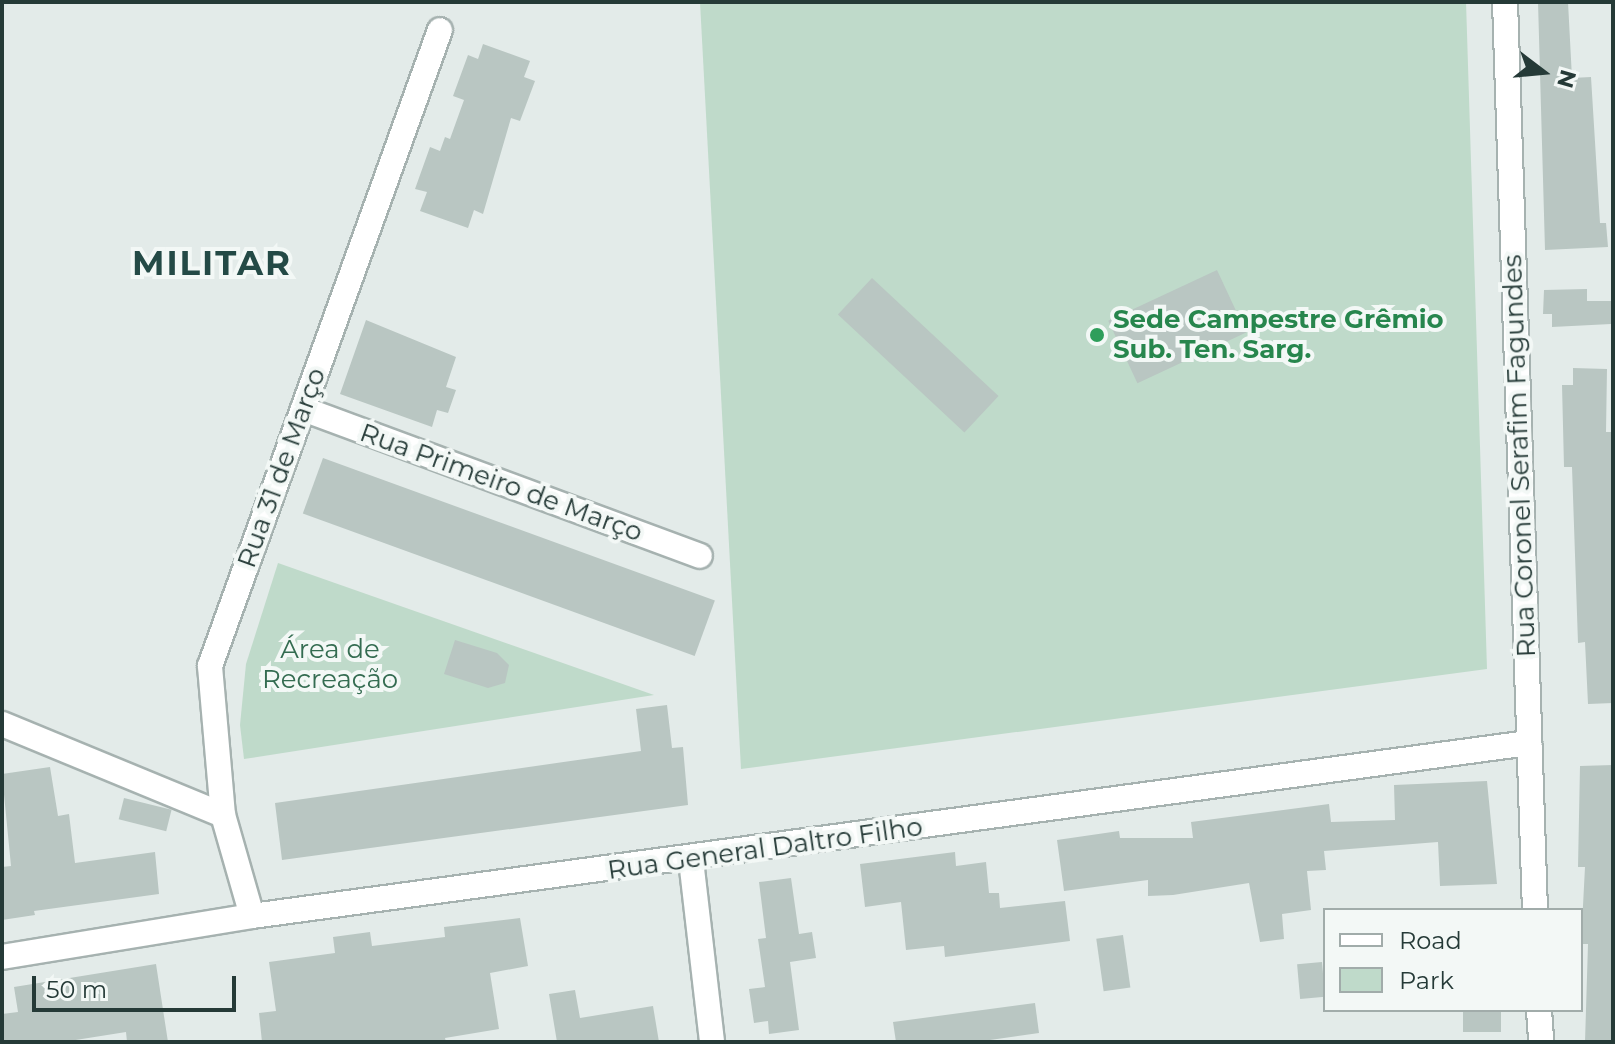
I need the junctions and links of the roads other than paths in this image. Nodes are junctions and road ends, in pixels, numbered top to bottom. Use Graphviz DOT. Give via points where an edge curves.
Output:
graph roads {
  1 [pos="1505,2"];
  2 [pos="440,30"];
  3 [pos="303,409"];
  4 [pos="700,556"];
  5 [pos="2,724"];
  6 [pos="1529,743"];
  7 [pos="223,815"];
  8 [pos="691,860"];
  9 [pos="1535,908"];
  10 [pos="252,916"];
  11 [pos="2,957"];
  12 [pos="1539,1012"];
  13 [pos="712,1042"];
  14 [pos="1541,1042"];
  1 -- 6 [label="street, Rua Coronel Serafim Fagundes"];
  2 -- 3 [label="street, Rua 31 de Março"];
  3 -- 4 [label="street, Rua Primeiro de Março"];
  3 -- 7 [label="street, Rua 31 de Março" via="210,666"];
  5 -- 7 [label="street"];
  6 -- 8 [label="street, Rua General Daltro Filho"];
  6 -- 9 [label="street, Rua Coronel Serafim Fagundes"];
  7 -- 10 [label="street, Rua 31 de Março"];
  8 -- 10 [label="street, Rua General Daltro Filho"];
  8 -- 13 [label="street"];
  10 -- 11 [label="street, Rua General Daltro Filho"];
  12 -- 14 [label="street"];
}
